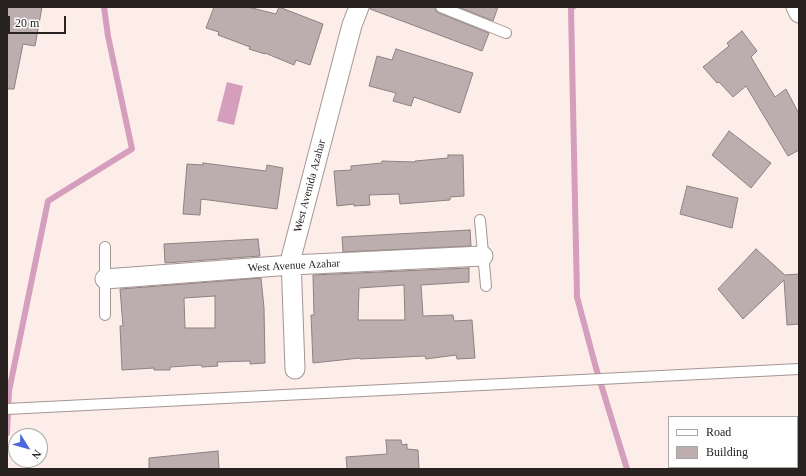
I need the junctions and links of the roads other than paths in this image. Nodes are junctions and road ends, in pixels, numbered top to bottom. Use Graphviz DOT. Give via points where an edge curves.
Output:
graph roads {
  1 [pos="359,7"];
  2 [pos="441,7"];
  3 [pos="796,7"];
  4 [pos="799,12"];
  5 [pos="506,33"];
  6 [pos="480,220"];
  7 [pos="105,247"];
  8 [pos="483,256"];
  9 [pos="291,265"];
  10 [pos="105,279"];
  11 [pos="486,286"];
  12 [pos="105,315"];
  13 [pos="295,368"];
  14 [pos="799,369"];
  15 [pos="7,409"];
  1 -- 9 [label="street, West Avenida Azahar" via="352,25"];
  2 -- 5 [label="lane"];
  3 -- 4 [label="street"];
  6 -- 8 [label="lane"];
  7 -- 10 [label="lane"];
  8 -- 9 [label="street, West Avenue Azahar"];
  8 -- 11 [label="lane"];
  9 -- 10 [label="street, West Avenue Azahar"];
  9 -- 13 [label="street, West Avenida Azahar"];
  10 -- 12 [label="lane"];
  14 -- 15 [label="lane"];
}
